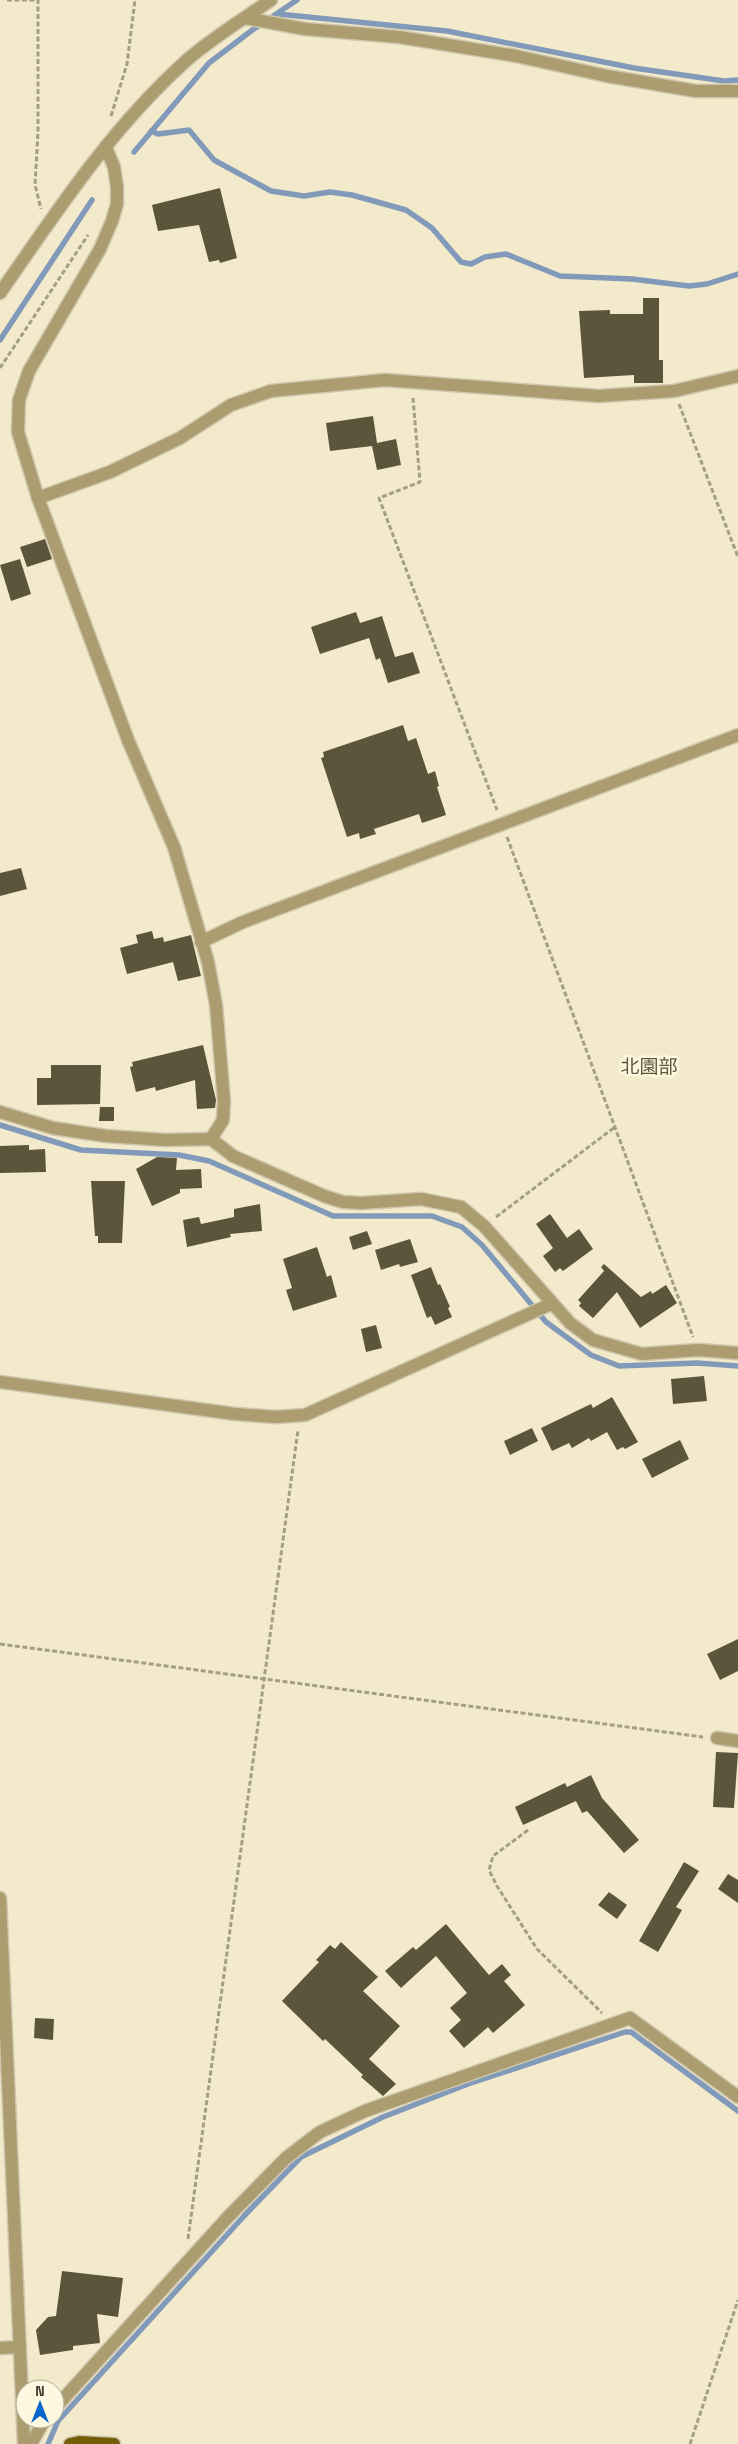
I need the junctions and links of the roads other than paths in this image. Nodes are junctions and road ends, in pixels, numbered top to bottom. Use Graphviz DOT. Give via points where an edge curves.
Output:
graph roads {
  1 [pos="271,0"];
  2 [pos="245,18"];
  3 [pos="738,91"];
  4 [pos="106,148"];
  5 [pos="0,293"];
  6 [pos="738,376"];
  7 [pos="38,498"];
  8 [pos="738,734"];
  9 [pos="201,942"];
  10 [pos="0,1112"];
  11 [pos="211,1139"];
  12 [pos="552,1304"];
  13 [pos="738,1353"];
  14 [pos="0,1382"];
  15 [pos="717,1738"];
  16 [pos="738,1741"];
  17 [pos="0,1898"];
  18 [pos="1,1947"];
  19 [pos="738,2097"];
  20 [pos="20,2347"];
  21 [pos="0,2348"];
  22 [pos="65,2397"];
  23 [pos="40,2429"];
  24 [pos="24,2444"];
  25 [pos="32,2444"];
  26 [pos="70,2444"];
  27 [pos="114,2444"];
  1 -- 2 [label="street"];
  2 -- 3 [label="street" via="305,29 399,37 696,91"];
  2 -- 4 [label="street" via="188,59 138,107"];
  4 -- 5 [label="street" via="81,176"];
  4 -- 7 [label="street" via="114,167 117,187 112,221 100,249 29,371 20,400 18,432"];
  6 -- 7 [label="street" via="674,392 599,396 385,380 271,391 231,405 180,438 110,472"];
  7 -- 9 [label="street" via="128,740 174,847"];
  8 -- 9 [label="street" via="243,922"];
  9 -- 11 [label="street" via="216,1005 224,1101 223,1120"];
  10 -- 11 [label="street" via="53,1128 106,1136"];
  11 -- 12 [label="street" via="233,1156 343,1202 420,1199 460,1207 484,1226"];
  12 -- 13 [label="street" via="570,1324 593,1340 642,1354 698,1350"];
  12 -- 14 [label="street" via="306,1415 235,1414"];
  15 -- 16 [label="street"];
  17 -- 18 [label="street"];
  18 -- 20 [label="street"];
  19 -- 22 [label="street" via="630,2018 365,2111 320,2132 286,2158"];
  20 -- 21 [label="street"];
  20 -- 24 [label="street"];
  23 -- 25 [label="street"];
  26 -- 27 [label="main road"];
}
